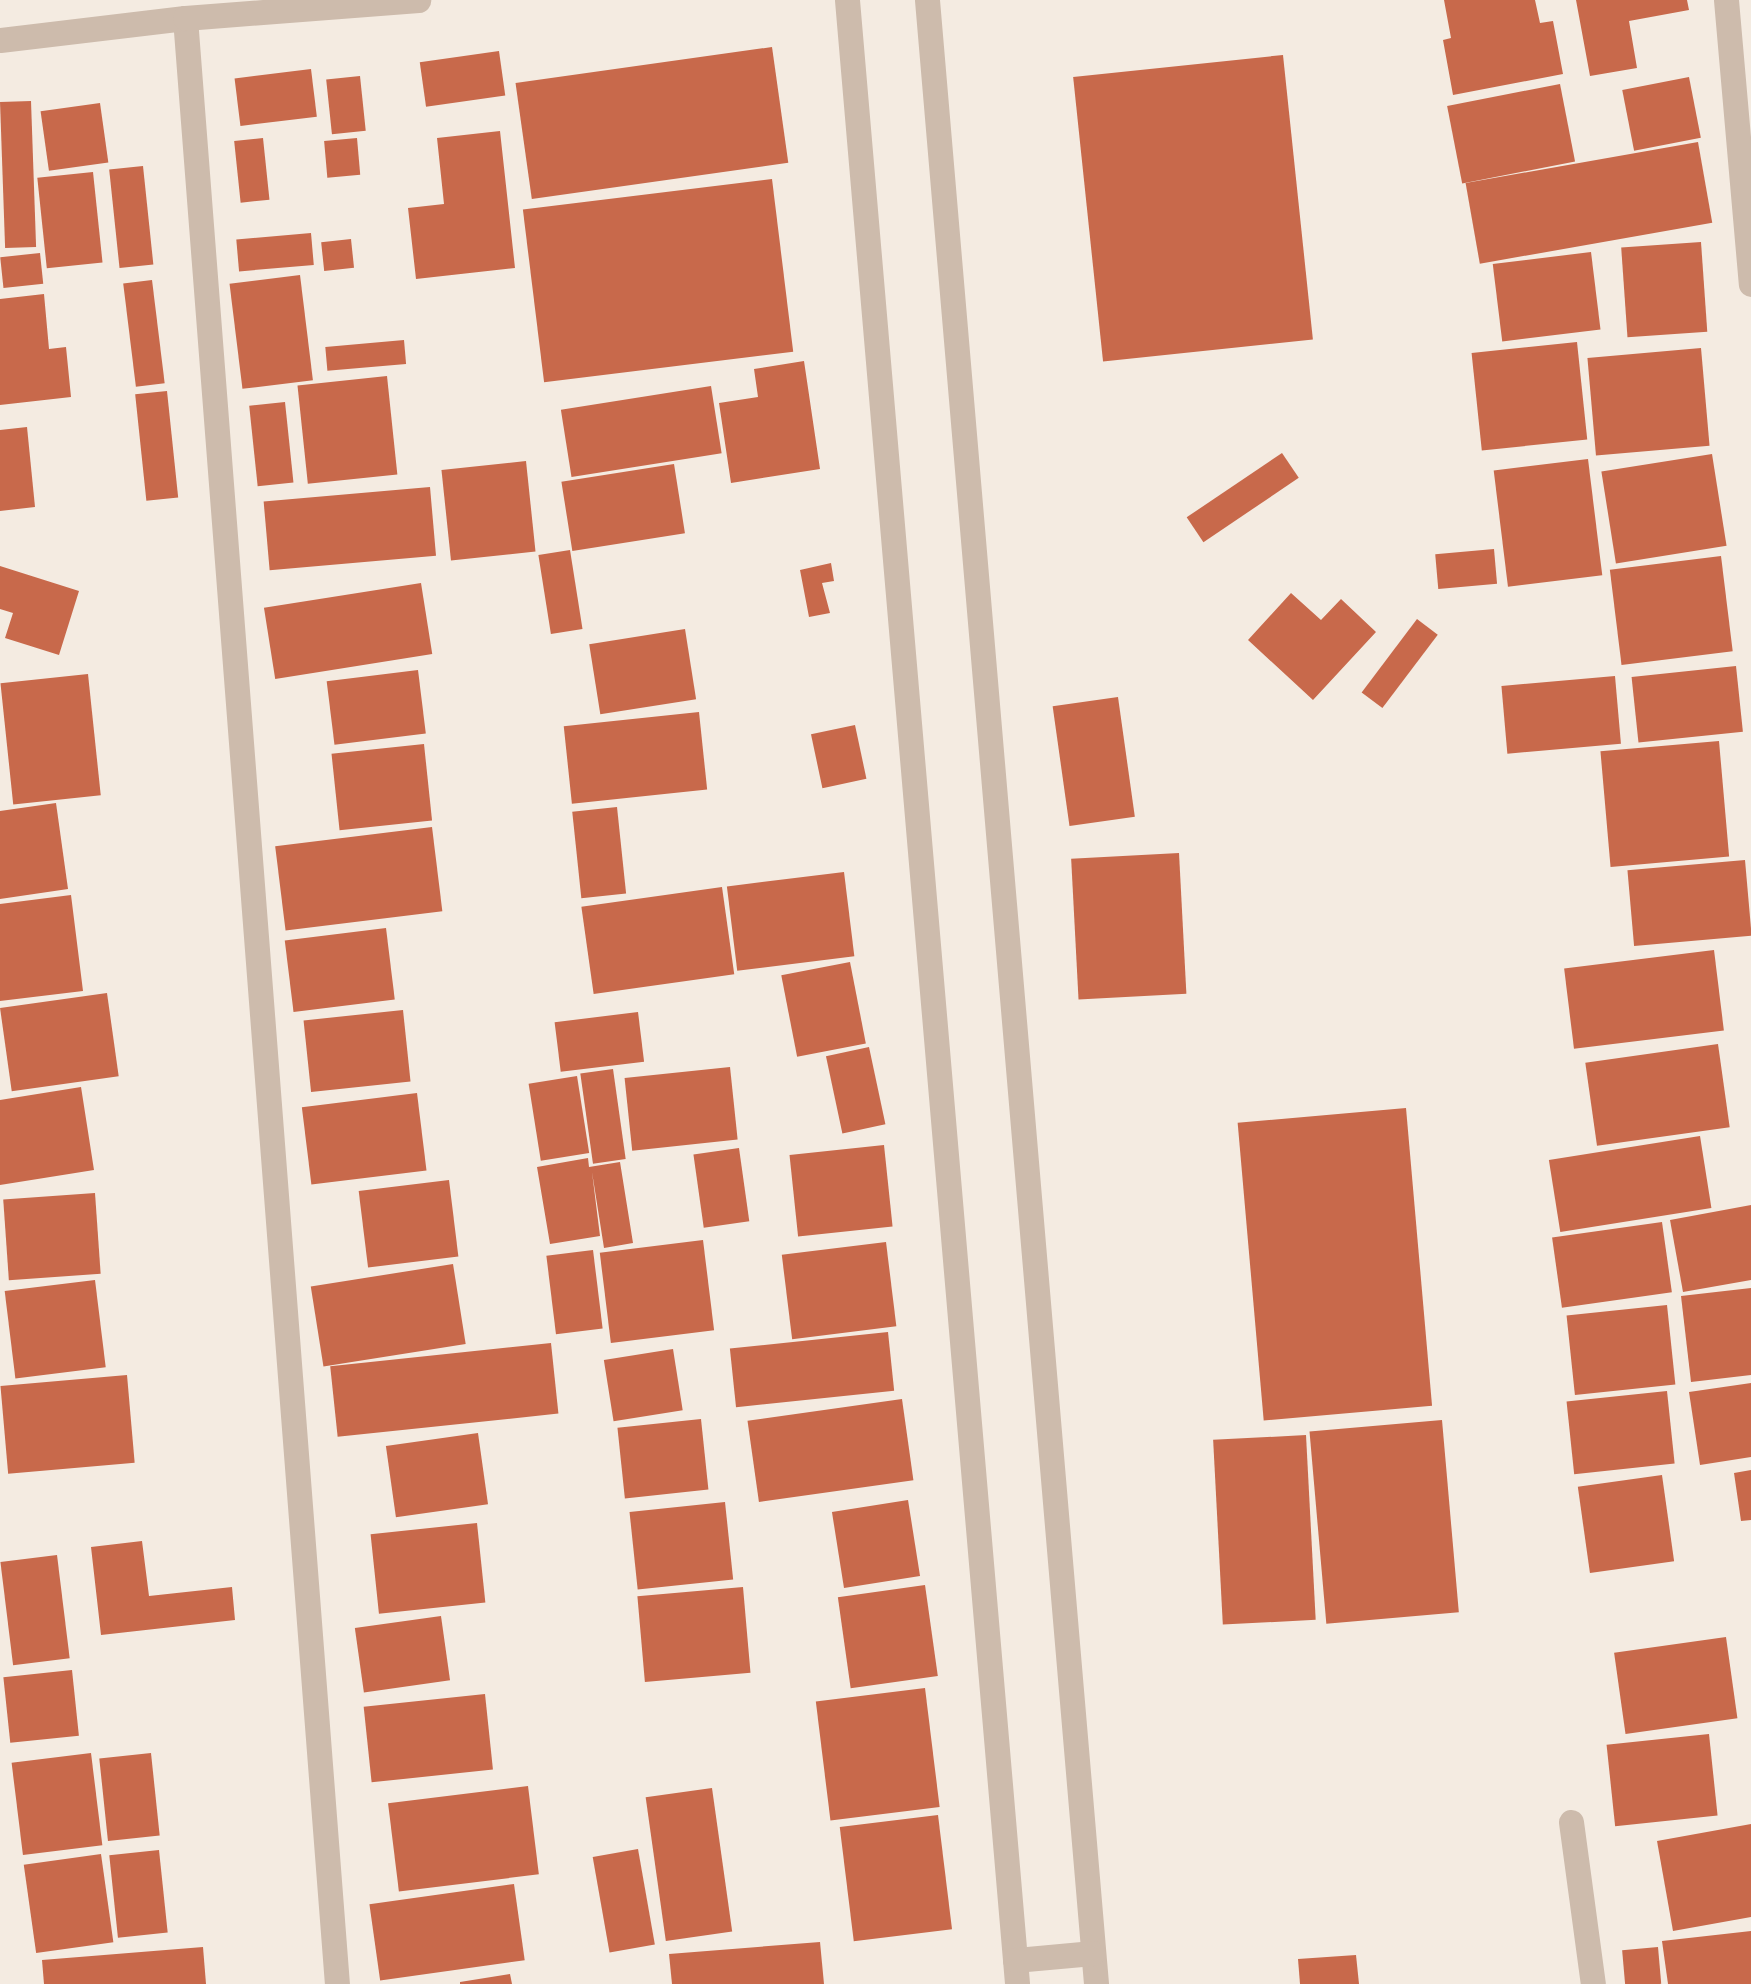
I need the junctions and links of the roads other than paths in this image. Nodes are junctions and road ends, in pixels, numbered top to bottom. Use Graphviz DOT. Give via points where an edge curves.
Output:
graph roads {
  1 [pos="418,0"];
  2 [pos="847,0"];
  3 [pos="927,0"];
  4 [pos="1726,0"];
  5 [pos="185,18"];
  6 [pos="0,40"];
  7 [pos="1751,284"];
  8 [pos="1571,1822"];
  9 [pos="1093,1953"];
  10 [pos="1016,1972"];
  11 [pos="337,1984"];
  12 [pos="1096,1984"];
  13 [pos="1593,1984"];
  1 -- 5 [label="street"];
  2 -- 10 [label="street"];
  3 -- 9 [label="street"];
  4 -- 7 [label="street"];
  5 -- 6 [label="street"];
  5 -- 11 [label="street"];
  8 -- 13 [label="street"];
  9 -- 10 [label="street"];
  9 -- 12 [label="street"];
}
